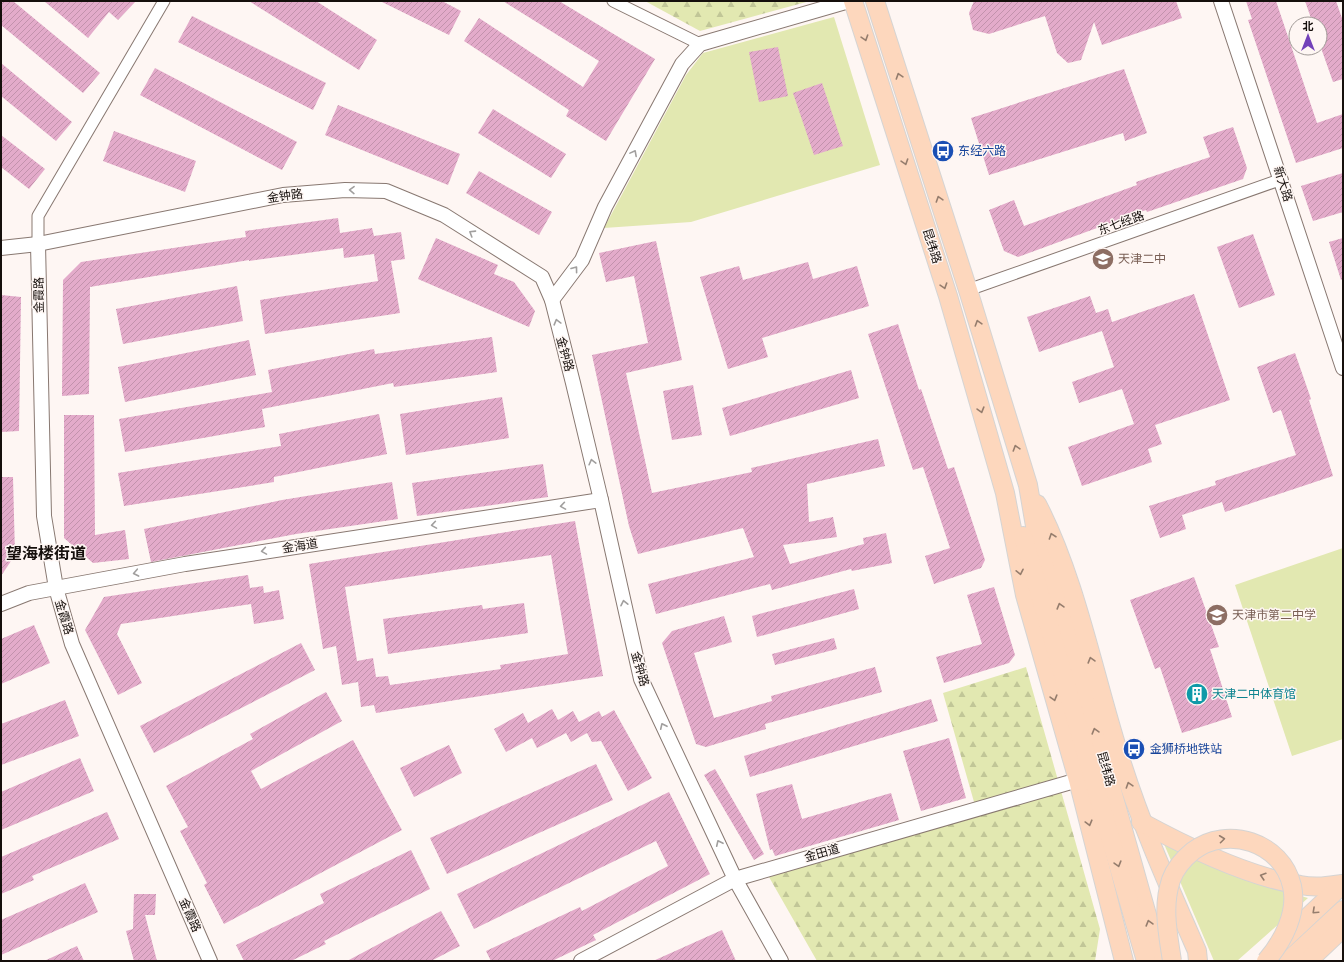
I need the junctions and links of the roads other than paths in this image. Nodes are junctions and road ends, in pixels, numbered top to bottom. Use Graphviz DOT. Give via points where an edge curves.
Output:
graph roads {
  1 [pos="164,1"];
  2 [pos="613,1"];
  3 [pos="849,1"];
  4 [pos="853,1"];
  5 [pos="875,1"];
  6 [pos="1221,1"];
  7 [pos="700,44"];
  8 [pos="1282,179"];
  9 [pos="38,244"];
  10 [pos="1,248"];
  11 [pos="968,290"];
  12 [pos="552,300"];
  13 [pos="1343,368"];
  14 [pos="1028,485"];
  15 [pos="1005,493"];
  16 [pos="601,500"];
  17 [pos="1045,581"];
  18 [pos="56,588"];
  19 [pos="1,604"];
  20 [pos="1078,780"];
  21 [pos="1141,822"];
  22 [pos="735,879"];
  23 [pos="1343,884"];
  24 [pos="1343,910"];
  25 [pos="1343,928"];
  26 [pos="1116,929"];
  27 [pos="210,961"];
  28 [pos="581,961"];
  29 [pos="781,961"];
  30 [pos="1114,961"];
  31 [pos="1124,961"];
  32 [pos="1146,961"];
  33 [pos="1160,961"];
  34 [pos="1172,961"];
  35 [pos="1198,961"];
  36 [pos="1262,961"];
  37 [pos="1266,961"];
  38 [pos="1288,961"];
  39 [pos="1308,961"];
  1 -- 9 [label="street" via="38,216"];
  2 -- 7 [label="street"];
  3 -- 7 [label="street"];
  4 -- 15 [label="main road, 昆纬路, one-way" via="948,296"];
  11 -- 5 [label="main road, 昆纬路, one-way"];
  6 -- 8 [label="street, 新大路"];
  12 -- 7 [label="street, one-way" via="582,260 605,207 682,64"];
  8 -- 11 [label="street, 东七经路"];
  8 -- 13 [label="street, 新大路"];
  9 -- 10 [label="street, 金钟路"];
  12 -- 9 [label="street, 金钟路, one-way" via="542,277 536,273 444,215 386,191 345,190 283,195"];
  9 -- 18 [label="street, 金霞路" via="44,516"];
  14 -- 11 [label="main road, 昆纬路, one-way"];
  16 -- 12 [label="street, 金钟路, one-way"];
  14 -- 17 [label="main road"];
  21 -- 14 [label="main road, one-way" via="1070,587 1049,526"];
  15 -- 17 [label="main road"];
  15 -- 20 [label="main road, one-way" via="1025,595"];
  16 -- 18 [label="street, 金海道, one-way" via="185,564"];
  22 -- 16 [label="street, 金钟路, one-way" via="641,679"];
  17 -- 32 [label="main road, 昆纬路, one-way"];
  33 -- 17 [label="main road, 昆纬路, one-way"];
  18 -- 19 [label="street, 金海道" via="29,593"];
  18 -- 27 [label="street, 金霞路" via="72,644"];
  20 -- 22 [label="street, 金田道"];
  20 -- 26 [label="main road, one-way"];
  23 -- 21 [label="main road, one-way" via="1301,886 1262,876 1177,842"];
  21 -- 35 [label="main road" via="1197,951"];
  22 -- 28 [label="street, 金田道"];
  22 -- 29 [label="street, 金钟路"];
  23 -- 36 [label="main road, one-way"];
  24 -- 38 [label="main road"];
  25 -- 39 [label="main road"];
  26 -- 30 [label="main road"];
  26 -- 31 [label="main road"];
  34 -- 37 [label="main road, one-way, bridge" via="1166,917 1171,879 1186,857 1199,847 1225,838 1237,838 1261,846 1277,858 1292,886 1286,932"];
}
